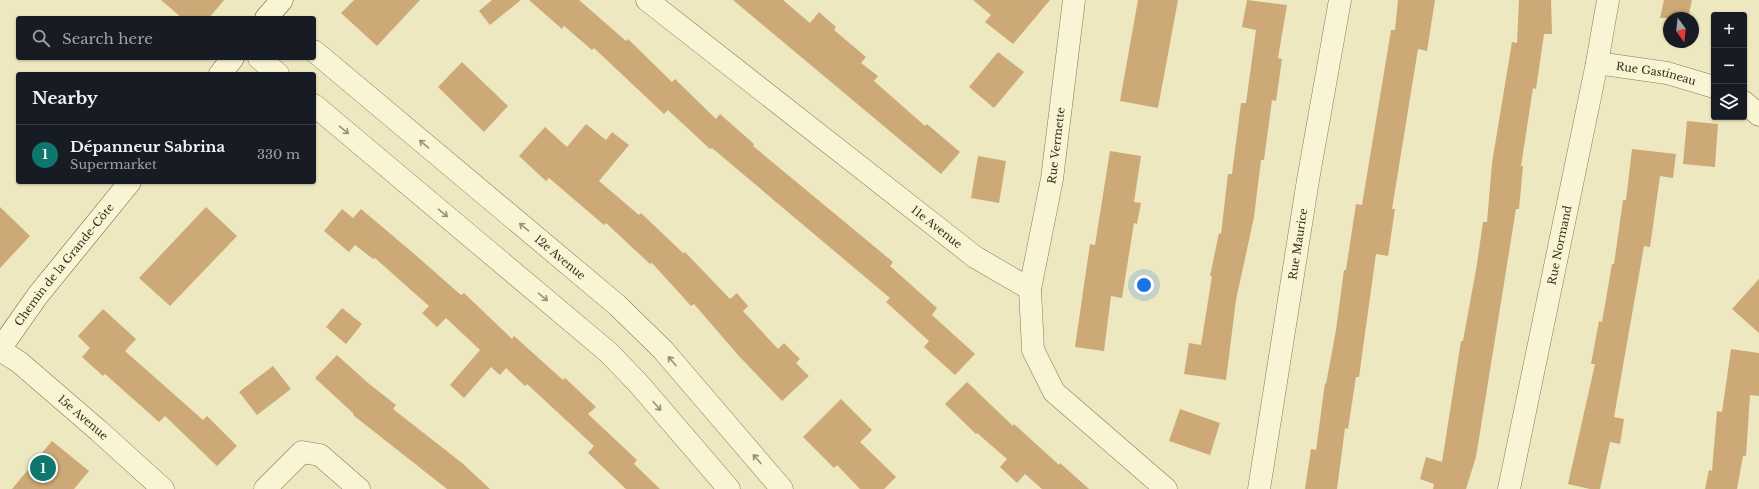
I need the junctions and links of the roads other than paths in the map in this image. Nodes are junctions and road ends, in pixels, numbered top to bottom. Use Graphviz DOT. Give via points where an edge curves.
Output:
graph roads {
  1 [pos="647,0"];
  2 [pos="1074,0"];
  3 [pos="1340,0"];
  4 [pos="1608,0"];
  5 [pos="316,53"];
  6 [pos="231,60"];
  7 [pos="261,60"];
  8 [pos="1597,63"];
  9 [pos="222,72"];
  10 [pos="276,72"];
  11 [pos="1711,86"];
  12 [pos="1747,105"];
  13 [pos="316,107"];
  14 [pos="1759,115"];
  15 [pos="128,184"];
  16 [pos="1030,289"];
  17 [pos="0,350"];
  18 [pos="163,489"];
  19 [pos="266,489"];
  20 [pos="359,489"];
  21 [pos="729,489"];
  22 [pos="782,489"];
  23 [pos="1166,489"];
  24 [pos="1259,489"];
  25 [pos="1510,489"];
  1 -- 16 [label="street, 11e Avenue" via="975,257"];
  2 -- 16 [label="street, Rue Vermette" via="1052,180"];
  3 -- 24 [label="street, Rue Maurice" via="1308,180"];
  4 -- 8 [label="street, Rue Normand"];
  22 -- 5 [label="street, 12e Avenue, one-way" via="663,350 617,305"];
  6 -- 9 [label="street"];
  7 -- 10 [label="street"];
  8 -- 11 [label="street, Rue Gastineau" via="1667,73"];
  8 -- 25 [label="street, Rue Normand"];
  12 -- 14 [label="street"];
  13 -- 21 [label="street, one-way" via="608,352"];
  15 -- 17 [label="street, Chemin de la Grande-Côte" via="38,295"];
  16 -- 23 [label="street" via="1033,350 1054,392"];
  17 -- 18 [label="street, 15e Avenue" via="19,362"];
  19 -- 20 [label="street" via="302,452 320,454"];
}
